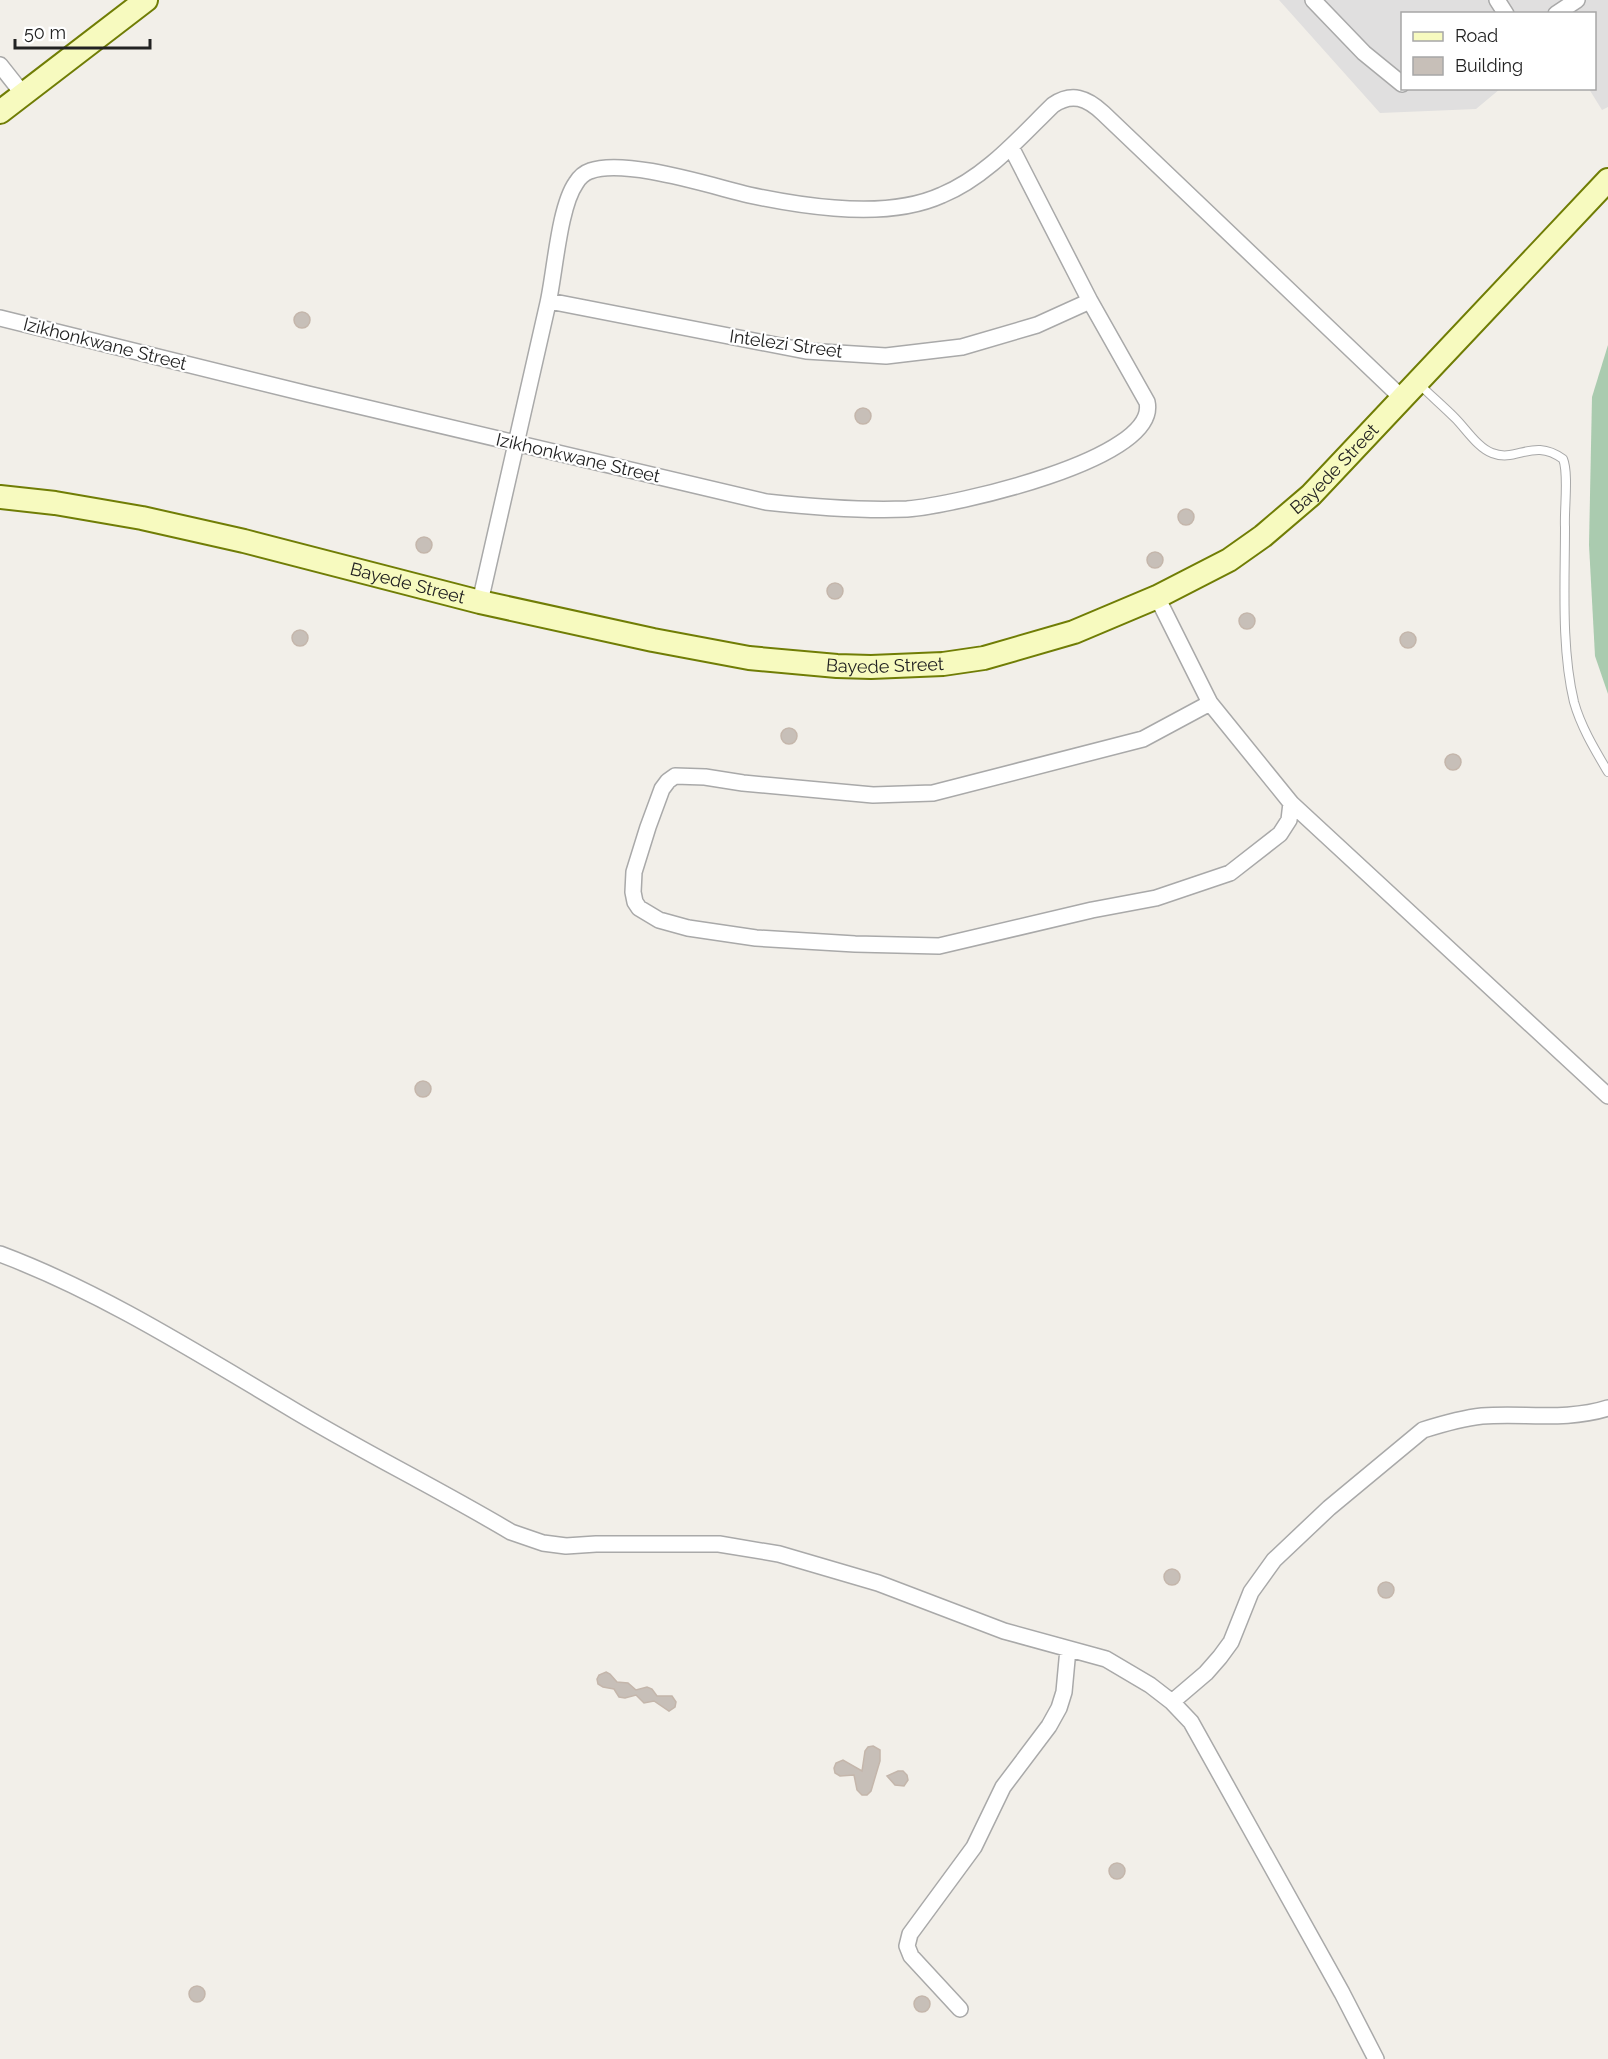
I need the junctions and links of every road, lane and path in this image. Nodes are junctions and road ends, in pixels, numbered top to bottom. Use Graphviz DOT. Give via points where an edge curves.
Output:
graph roads {
  1 [pos="146,0"];
  2 [pos="1313,0"];
  3 [pos="1577,0"];
  4 [pos="1559,12"];
  5 [pos="0,65"];
  6 [pos="1401,83"];
  7 [pos="22,94"];
  8 [pos="0,112"];
  9 [pos="1011,147"];
  10 [pos="1608,180"];
  11 [pos="549,301"];
  12 [pos="1090,301"];
  13 [pos="0,318"];
  14 [pos="1409,390"];
  15 [pos="516,443"];
  16 [pos="0,497"];
  17 [pos="1157,597"];
  18 [pos="480,602"];
  19 [pos="1210,703"];
  20 [pos="1608,772"];
  21 [pos="1291,802"];
  22 [pos="1608,1096"];
  23 [pos="0,1254"];
  24 [pos="1608,1408"];
  25 [pos="1068,1649"];
  26 [pos="1172,1702"];
  27 [pos="960,2009"];
  28 [pos="1376,2059"];
  1 -- 7 [label="street"];
  2 -- 6 [label="street" via="1364,53"];
  3 -- 4 [label="street"];
  5 -- 7 [label="street"];
  7 -- 8 [label="street"];
  9 -- 11 [label="street" via="942,196 870,210 795,204 621,167 589,171 576,183 566,207"];
  9 -- 12 [label="street"];
  9 -- 14 [label="street" via="1061,100 1076,97 1094,104"];
  10 -- 14 [label="street, Bayede Street"];
  11 -- 12 [label="street, Intelezi Street" via="806,351 886,356 962,347 1037,325"];
  11 -- 15 [label="street"];
  12 -- 15 [label="street, Izikhonkwane Street" via="1147,402 1146,419 1131,435 1105,452 1052,475 944,505 906,509 766,502"];
  13 -- 15 [label="street, Izikhonkwane Street"];
  14 -- 17 [label="street, Bayede Street" via="1311,495 1263,536 1229,560"];
  14 -- 20 [label="lane" via="1454,416 1493,454 1540,448 1563,459 1567,664 1587,736"];
  15 -- 18 [label="street"];
  16 -- 18 [label="street, Bayede Street" via="55,503 187,528"];
  17 -- 18 [label="street, Bayede Street" via="1074,632 984,658 871,667 749,658"];
  17 -- 19 [label="street"];
  19 -- 21 [label="street"];
  19 -- 21 [label="street" via="1143,739 933,793 873,795 675,776 662,789 648,827 634,872 635,902 658,920 756,938 939,946 1156,898 1230,873 1280,834 1289,820"];
  21 -- 22 [label="street"];
  23 -- 25 [label="street" via="40,1269 159,1332 527,1539 566,1546 718,1544 779,1554 878,1583 1004,1632"];
  24 -- 26 [label="street" via="1588,1415 1482,1416 1423,1430 1329,1508 1274,1560 1251,1592 1231,1642 1206,1673"];
  25 -- 26 [label="street" via="1106,1659"];
  25 -- 27 [label="street" via="1059,1708 1003,1787 974,1848 910,1934 907,1946 911,1956"];
  26 -- 28 [label="street" via="1191,1722 1215,1763"];
}
